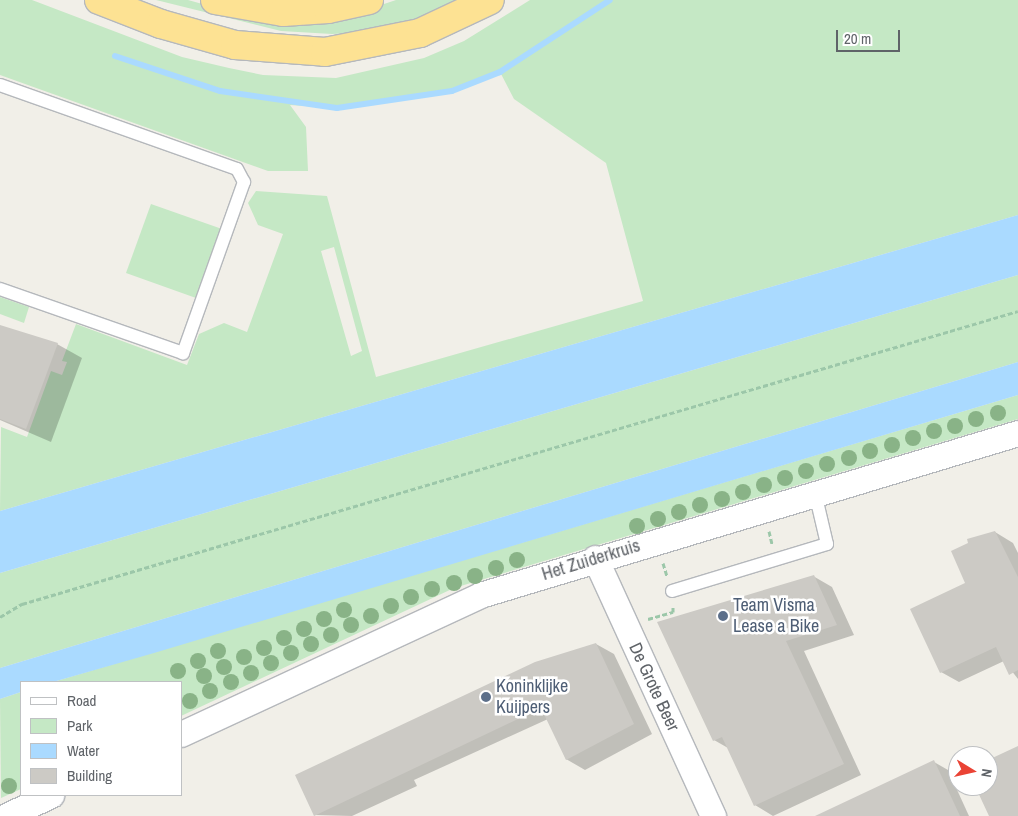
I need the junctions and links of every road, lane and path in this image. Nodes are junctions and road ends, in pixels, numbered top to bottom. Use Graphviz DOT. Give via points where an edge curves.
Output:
graph roads {
  1 [pos="99,0"];
  2 [pos="215,0"];
  3 [pos="369,0"];
  4 [pos="490,0"];
  5 [pos="0,85"];
  6 [pos="0,289"];
  7 [pos="1018,311"];
  8 [pos="1018,433"];
  9 [pos="815,493"];
  10 [pos="595,558"];
  11 [pos="672,591"];
  12 [pos="0,617"];
  13 [pos="626,626"];
  14 [pos="182,734"];
  15 [pos="49,796"];
  16 [pos="6,816"];
  17 [pos="713,816"];
  1 -- 4 [label="highway" via="161,24 235,45 325,52 420,33"];
  2 -- 3 [label="highway" via="283,12 328,9"];
  5 -- 6 [label="lane" via="237,169 244,182 183,354"];
  7 -- 12 [label="path" via="22,604"];
  8 -- 9 [label="street, Het Zuiderkruis"];
  9 -- 10 [label="street, Het Zuiderkruis"];
  9 -- 11 [label="lane" via="828,544"];
  10 -- 13 [label="street, De Grote Beer"];
  10 -- 14 [label="street, Het Zuiderkruis" via="480,595"];
  11 -- 13 [label="path" via="673,612"];
  13 -- 17 [label="street, De Grote Beer"];
  15 -- 16 [label="street"];
}
